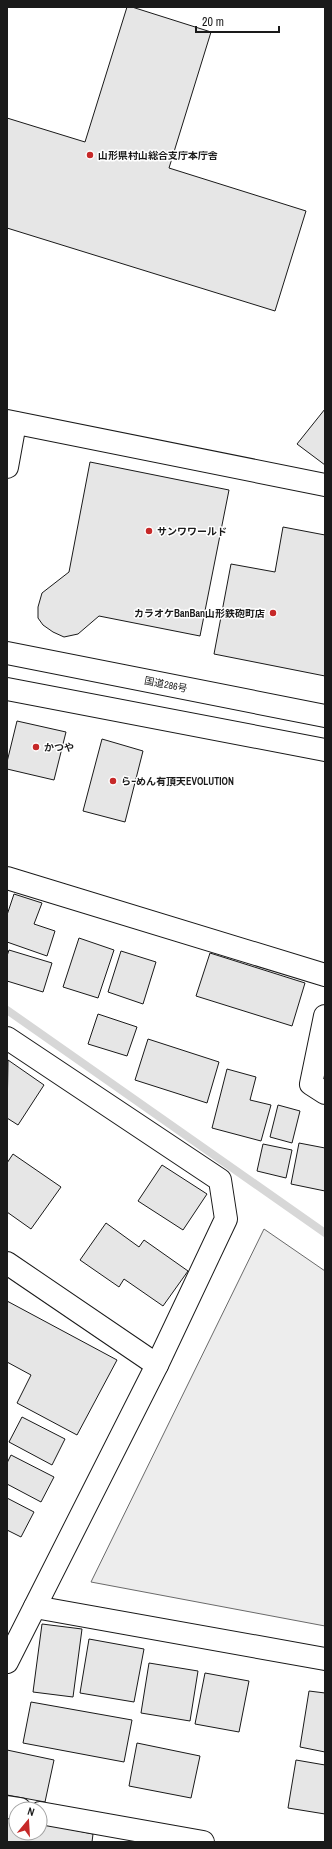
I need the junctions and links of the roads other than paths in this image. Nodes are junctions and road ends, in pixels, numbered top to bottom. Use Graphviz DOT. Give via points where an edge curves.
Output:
graph roads {
  1 [pos="11,422"];
  2 [pos="7,467"];
  3 [pos="325,485"];
  4 [pos="7,653"];
  5 [pos="7,689"];
  6 [pos="325,716"];
  7 [pos="325,750"];
  8 [pos="7,878"];
  9 [pos="325,975"];
  10 [pos="325,1016"];
  11 [pos="7,1038"];
  12 [pos="325,1093"];
  13 [pos="7,1263"];
  14 [pos="157,1365"];
  15 [pos="35,1607"];
  16 [pos="325,1659"];
  17 [pos="7,1662"];
  18 [pos="48,1816"];
  19 [pos="107,1834"];
  20 [pos="203,1842"];
  1 -- 2 [label="main road"];
  1 -- 3 [label="main road"];
  4 -- 6 [label="main road, 国道286号"];
  5 -- 7 [label="main road"];
  8 -- 9 [label="main road"];
  10 -- 12 [label="main road" via="311,1084"];
  11 -- 14 [label="main road" via="220,1180 226,1219"];
  13 -- 14 [label="main road"];
  14 -- 15 [label="main road"];
  15 -- 16 [label="main road"];
  15 -- 17 [label="main road"];
  18 -- 19 [label="main road"];
  19 -- 20 [label="main road"];
}
